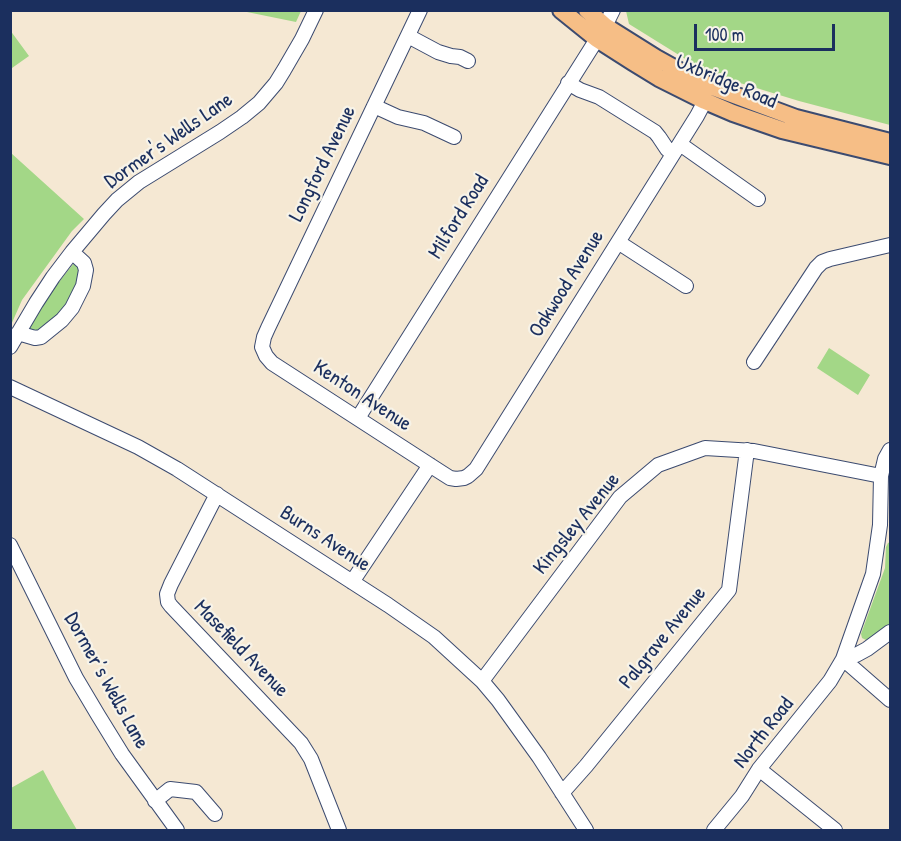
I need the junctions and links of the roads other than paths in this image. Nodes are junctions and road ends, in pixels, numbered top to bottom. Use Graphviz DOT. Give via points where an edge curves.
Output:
graph roads {
  1 [pos="316,10"];
  2 [pos="420,10"];
  3 [pos="561,10"];
  4 [pos="587,10"];
  5 [pos="613,10"];
  6 [pos="601,32"];
  7 [pos="408,36"];
  8 [pos="468,61"];
  9 [pos="568,83"];
  10 [pos="705,101"];
  11 [pos="374,106"];
  12 [pos="772,109"];
  13 [pos="765,125"];
  14 [pos="454,137"];
  15 [pos="891,142"];
  16 [pos="676,149"];
  17 [pos="891,156"];
  18 [pos="758,199"];
  19 [pos="618,242"];
  20 [pos="891,244"];
  21 [pos="72,252"];
  22 [pos="686,285"];
  23 [pos="18,333"];
  24 [pos="264,337"];
  25 [pos="10,347"];
  26 [pos="754,362"];
  27 [pos="10,387"];
  28 [pos="358,418"];
  29 [pos="747,450"];
  30 [pos="891,450"];
  31 [pos="430,465"];
  32 [pos="881,476"];
  33 [pos="456,479"];
  34 [pos="217,494"];
  35 [pos="885,527"];
  36 [pos="10,545"];
  37 [pos="352,582"];
  38 [pos="891,632"];
  39 [pos="843,659"];
  40 [pos="482,681"];
  41 [pos="891,700"];
  42 [pos="759,769"];
  43 [pos="562,793"];
  44 [pos="155,801"];
  45 [pos="215,814"];
  46 [pos="177,831"];
  47 [pos="339,831"];
  48 [pos="586,831"];
  49 [pos="714,831"];
  50 [pos="835,831"];
  1 -- 21 [label="street, Dormer's Wells Lane" via="284,70 259,103 127,192"];
  2 -- 7 [label="street, Longford Avenue"];
  3 -- 6 [label="main road, Uxbridge Road"];
  4 -- 6 [label="main road, Uxbridge Road"];
  5 -- 6 [label="street, Milford Road"];
  6 -- 9 [label="street, Milford Road"];
  6 -- 10 [label="main road, Uxbridge Road" via="659,78"];
  6 -- 12 [label="main road, Uxbridge Road" via="628,42 710,86"];
  7 -- 8 [label="street" via="438,52"];
  7 -- 11 [label="street, Longford Avenue"];
  9 -- 16 [label="street" via="599,97 655,132 667,149"];
  9 -- 28 [label="street, Milford Road"];
  10 -- 13 [label="main road, Uxbridge Road"];
  10 -- 16 [label="street, Oakwood Avenue"];
  11 -- 14 [label="street"];
  11 -- 24 [label="street, Longford Avenue"];
  12 -- 13 [label="main road"];
  12 -- 15 [label="main road, Uxbridge Road"];
  13 -- 17 [label="main road, Uxbridge Road"];
  16 -- 18 [label="street"];
  16 -- 19 [label="street, Oakwood Avenue"];
  19 -- 22 [label="street"];
  19 -- 33 [label="street, Oakwood Avenue" via="476,469"];
  20 -- 26 [label="street" via="822,262"];
  21 -- 23 [label="street"];
  21 -- 23 [label="street" via="84,263 86,274 72,308 41,337"];
  23 -- 25 [label="street"];
  24 -- 28 [label="street, Kenton Avenue" via="263,352 272,363"];
  27 -- 34 [label="street, Burns Avenue" via="138,447"];
  28 -- 31 [label="street, Kenton Avenue"];
  29 -- 32 [label="street, Kingsley Avenue"];
  29 -- 40 [label="street, Kingsley Avenue" via="705,448 658,465 620,497"];
  29 -- 43 [label="street, Palgrave Avenue" via="729,590"];
  30 -- 32 [label="street, North Road"];
  31 -- 33 [label="street, Kenton Avenue"];
  31 -- 37 [label="street"];
  32 -- 35 [label="street, North Road"];
  34 -- 37 [label="street, Burns Avenue"];
  34 -- 47 [label="street, Masefield Avenue" via="171,584 168,602 301,743"];
  35 -- 39 [label="street, North Road"];
  36 -- 44 [label="street, Dormer’s Wells Lane" via="87,696"];
  37 -- 40 [label="street, Burns Avenue" via="434,637"];
  38 -- 39 [label="street" via="867,649"];
  39 -- 41 [label="street"];
  39 -- 42 [label="street, North Road" via="812,705"];
  40 -- 43 [label="street, Burns Avenue"];
  42 -- 49 [label="street, North Road"];
  42 -- 50 [label="street"];
  43 -- 48 [label="street, Burns Avenue"];
  44 -- 45 [label="street" via="170,789 196,792"];
  44 -- 46 [label="street, Dormer’s Wells Lane"];
}
